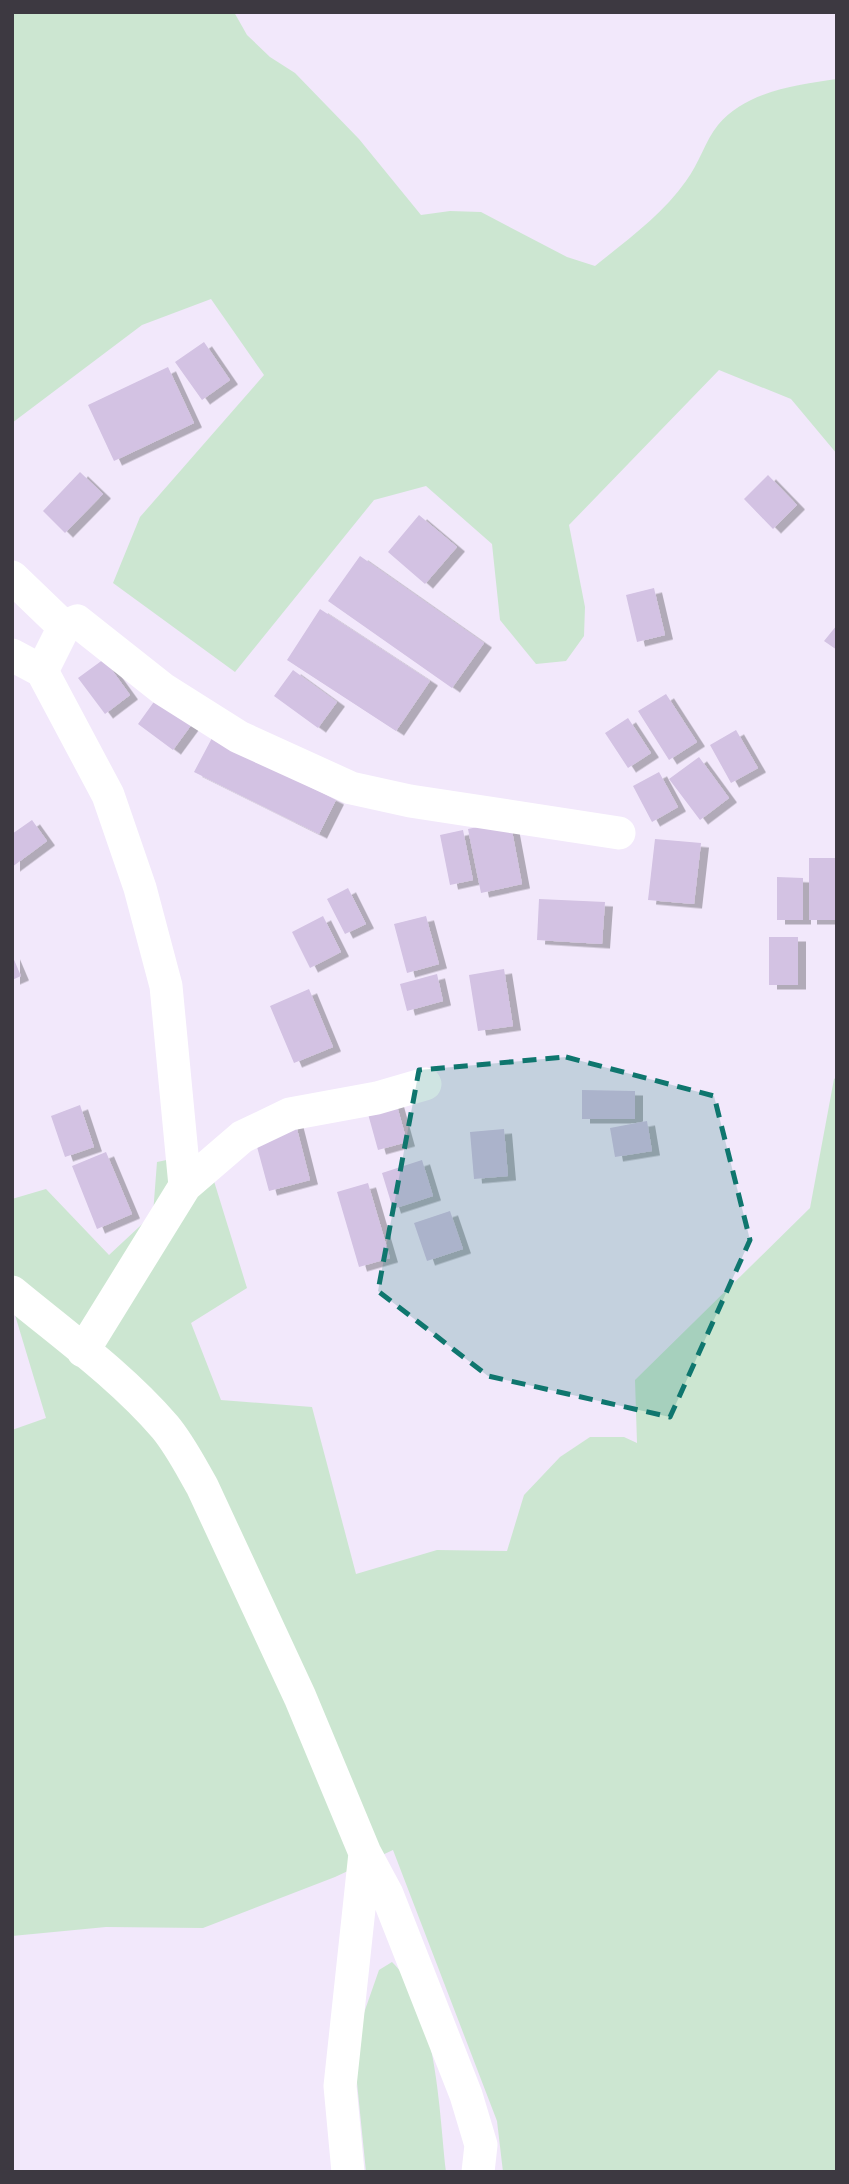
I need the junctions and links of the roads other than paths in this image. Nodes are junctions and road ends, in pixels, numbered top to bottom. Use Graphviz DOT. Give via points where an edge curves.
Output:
graph roads {
  1 [pos="12,577"];
  2 [pos="64,627"];
  3 [pos="12,656"];
  4 [pos="42,671"];
  5 [pos="620,833"];
  6 [pos="425,1084"];
  7 [pos="186,1186"];
  8 [pos="12,1293"];
  9 [pos="83,1351"];
  10 [pos="365,1853"];
  11 [pos="348,2172"];
  12 [pos="478,2172"];
  1 -- 2 [label="street"];
  2 -- 4 [label="street"];
  2 -- 5 [label="street" via="76,621 163,690 239,737 351,788"];
  3 -- 4 [label="street"];
  4 -- 7 [label="street" via="108,795 140,888 166,986"];
  6 -- 7 [label="street" via="264,1124"];
  7 -- 9 [label="street"];
  8 -- 9 [label="street"];
  9 -- 10 [label="street" via="166,1428 202,1486 300,1697"];
  10 -- 11 [label="street" via="340,2086"];
  10 -- 12 [label="street" via="387,1894 466,2095 481,2145"];
}
